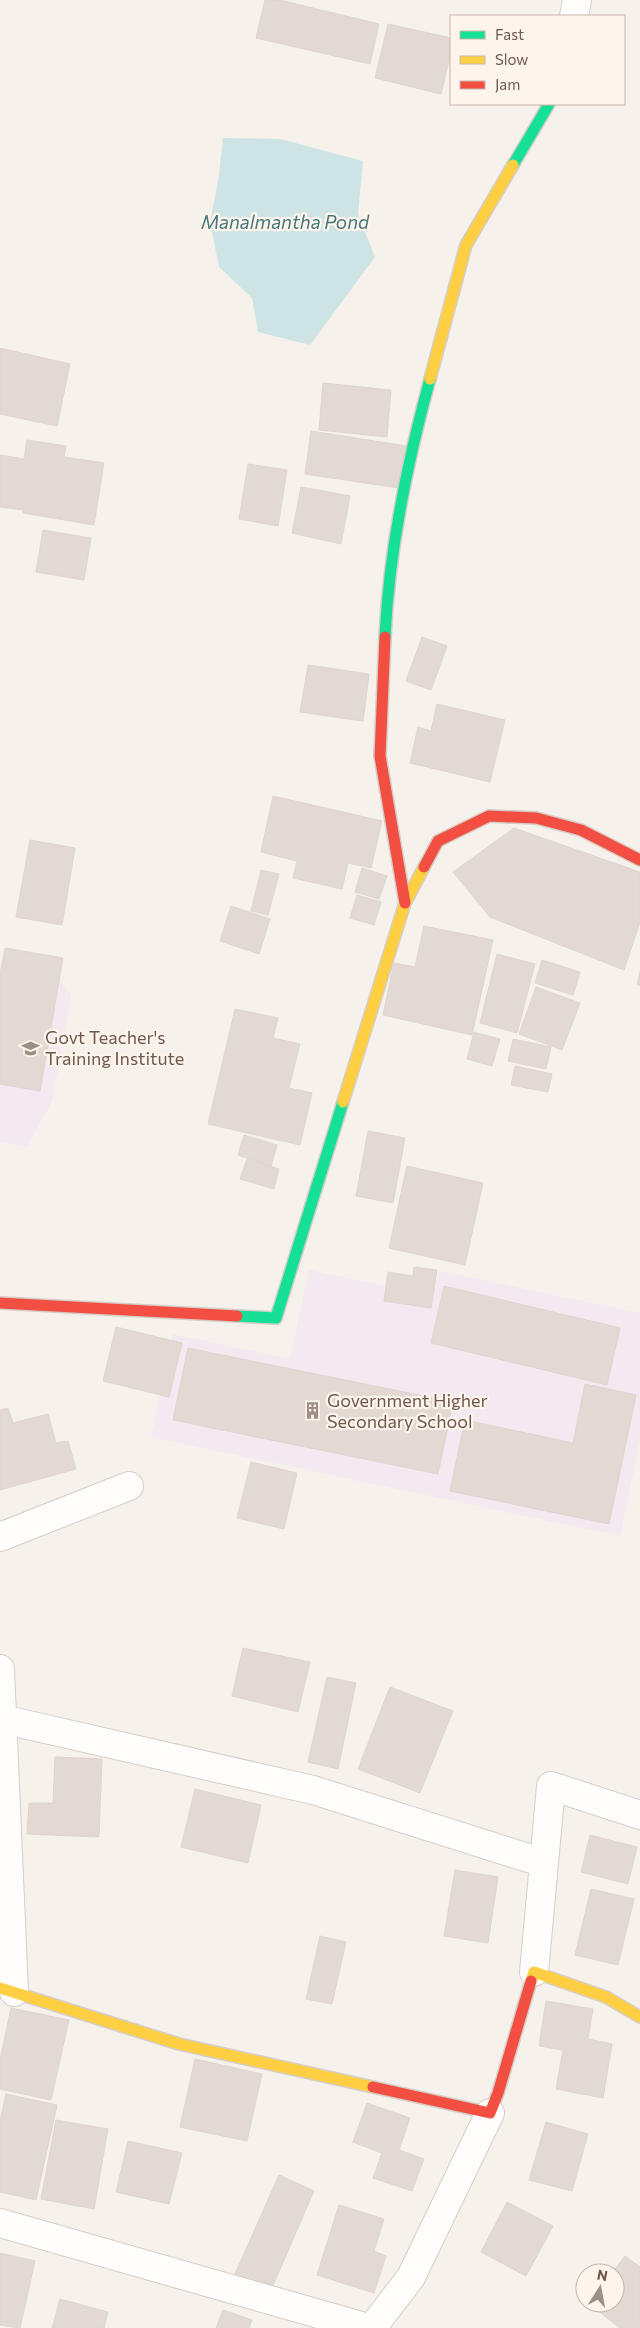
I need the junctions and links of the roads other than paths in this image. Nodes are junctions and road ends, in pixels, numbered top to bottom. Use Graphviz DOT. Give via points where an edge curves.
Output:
graph roads {
  1 [pos="577,0"];
  2 [pos="574,15"];
  3 [pos="548,105"];
  4 [pos="640,860"];
  5 [pos="405,903"];
  6 [pos="0,1303"];
  7 [pos="129,1486"];
  8 [pos="0,1537"];
  9 [pos="0,1669"];
  10 [pos="2,1719"];
  11 [pos="640,1815"];
  12 [pos="544,1863"];
  13 [pos="534,1972"];
  14 [pos="7,1990"];
  15 [pos="640,2017"];
  16 [pos="490,2113"];
  17 [pos="0,2223"];
  18 [pos="370,2328"];
  1 -- 2 [label="street"];
  3 -- 5 [label="street" via="466,245 413,442 386,595 380,756"];
  4 -- 5 [label="street" via="581,830 536,818 489,816 438,841"];
  5 -- 6 [label="street" via="276,1318"];
  7 -- 8 [label="street"];
  9 -- 10 [label="street"];
  10 -- 12 [label="street" via="312,1790"];
  10 -- 14 [label="street"];
  11 -- 12 [label="street" via="551,1786"];
  12 -- 13 [label="street"];
  13 -- 15 [label="street" via="606,1997"];
  13 -- 16 [label="street"];
  14 -- 16 [label="street" via="179,2044"];
  16 -- 18 [label="street" via="411,2277"];
  17 -- 18 [label="street"];
}
